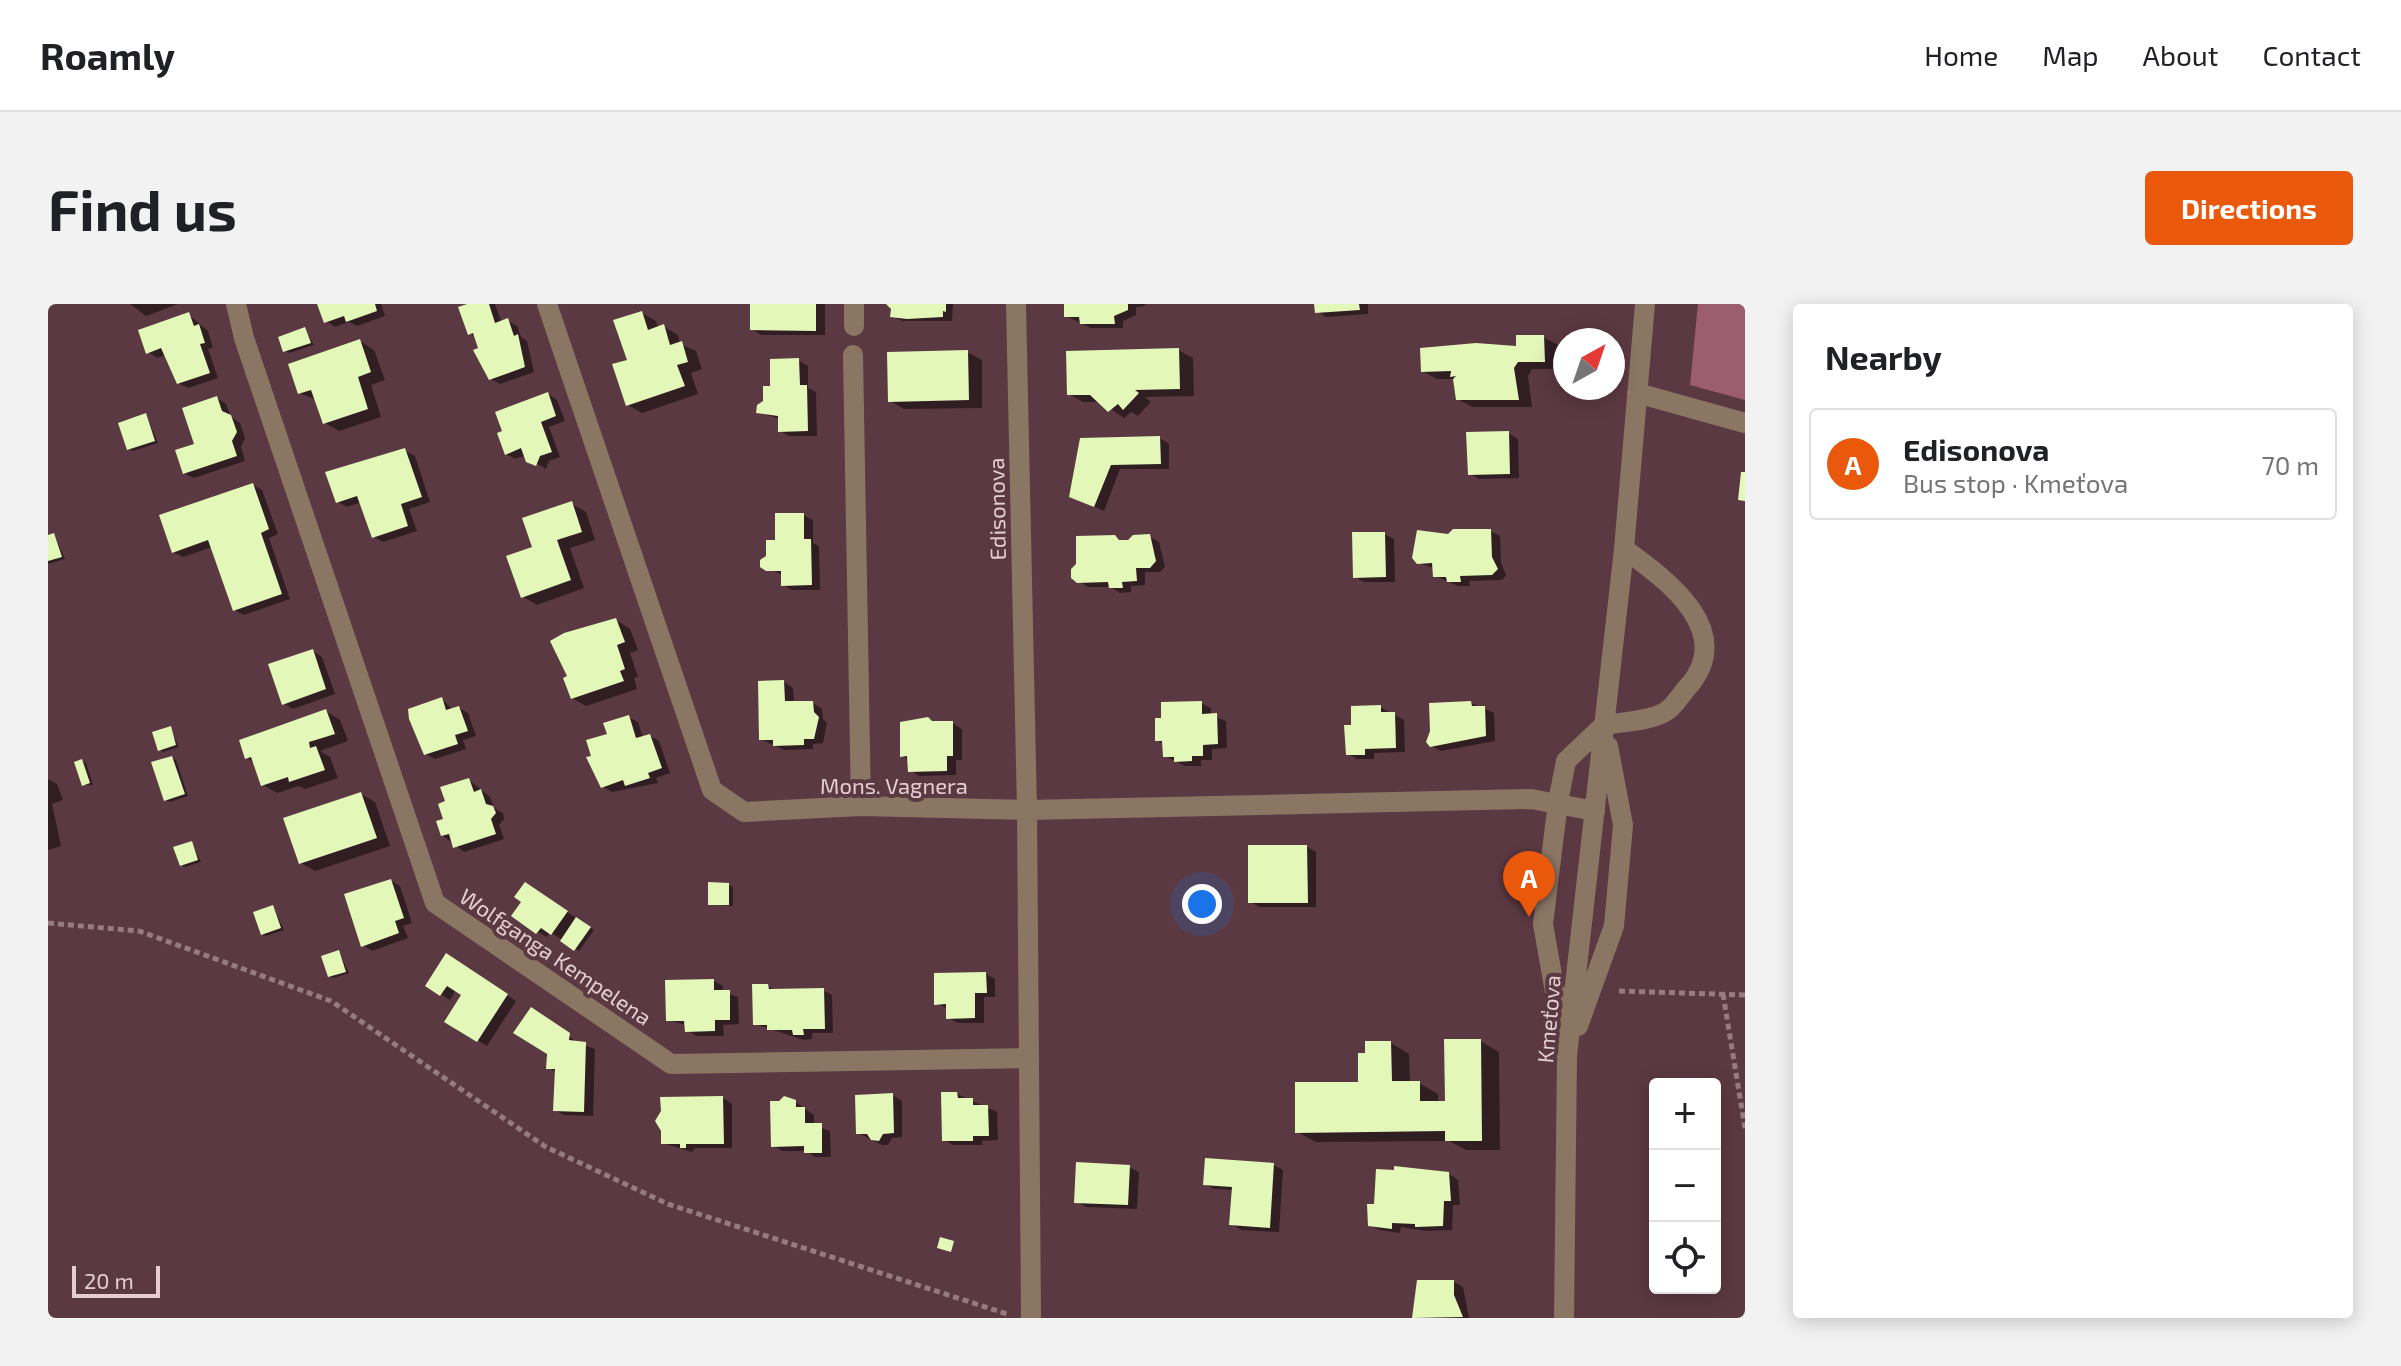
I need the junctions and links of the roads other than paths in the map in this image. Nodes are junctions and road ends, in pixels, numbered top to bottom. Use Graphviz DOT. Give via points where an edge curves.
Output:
graph roads {
  1 [pos="236,304"];
  2 [pos="547,304"];
  3 [pos="854,304"];
  4 [pos="1016,304"];
  5 [pos="1645,304"];
  6 [pos="854,326"];
  7 [pos="853,355"];
  8 [pos="1637,393"];
  9 [pos="1745,423"];
  10 [pos="1624,549"];
  11 [pos="1604,725"];
  12 [pos="1558,802"];
  13 [pos="861,806"];
  14 [pos="1027,810"];
  15 [pos="1595,811"];
  16 [pos="1567,1056"];
  17 [pos="1027,1058"];
  18 [pos="1031,1318"];
  19 [pos="1564,1318"];
  1 -- 17 [label="street, Wolfganga Kempelena" via="435,903 671,1064"];
  2 -- 13 [label="street, Mons. Vagnera" via="712,790 744,812"];
  3 -- 6 [label="street"];
  4 -- 14 [label="street, Edisonova"];
  5 -- 8 [label="street, Kmeťova"];
  7 -- 13 [label="street"];
  8 -- 9 [label="street"];
  8 -- 10 [label="street, Kmeťova"];
  10 -- 11 [label="street, Kmeťova"];
  10 -- 11 [label="street" via="1689,605 1705,639 1702,672 1665,713"];
  11 -- 12 [label="street" via="1566,761"];
  11 -- 15 [label="street, Kmeťova"];
  11 -- 16 [label="street" via="1623,825 1614,926"];
  12 -- 14 [label="street, Mons. Vagnera"];
  12 -- 15 [label="street, Mons. Vagnera"];
  12 -- 16 [label="street" via="1543,924"];
  13 -- 14 [label="street, Mons. Vagnera"];
  14 -- 17 [label="street"];
  15 -- 16 [label="street, Kmeťova"];
  16 -- 19 [label="street, Kmeťova"];
  17 -- 18 [label="street"];
}
